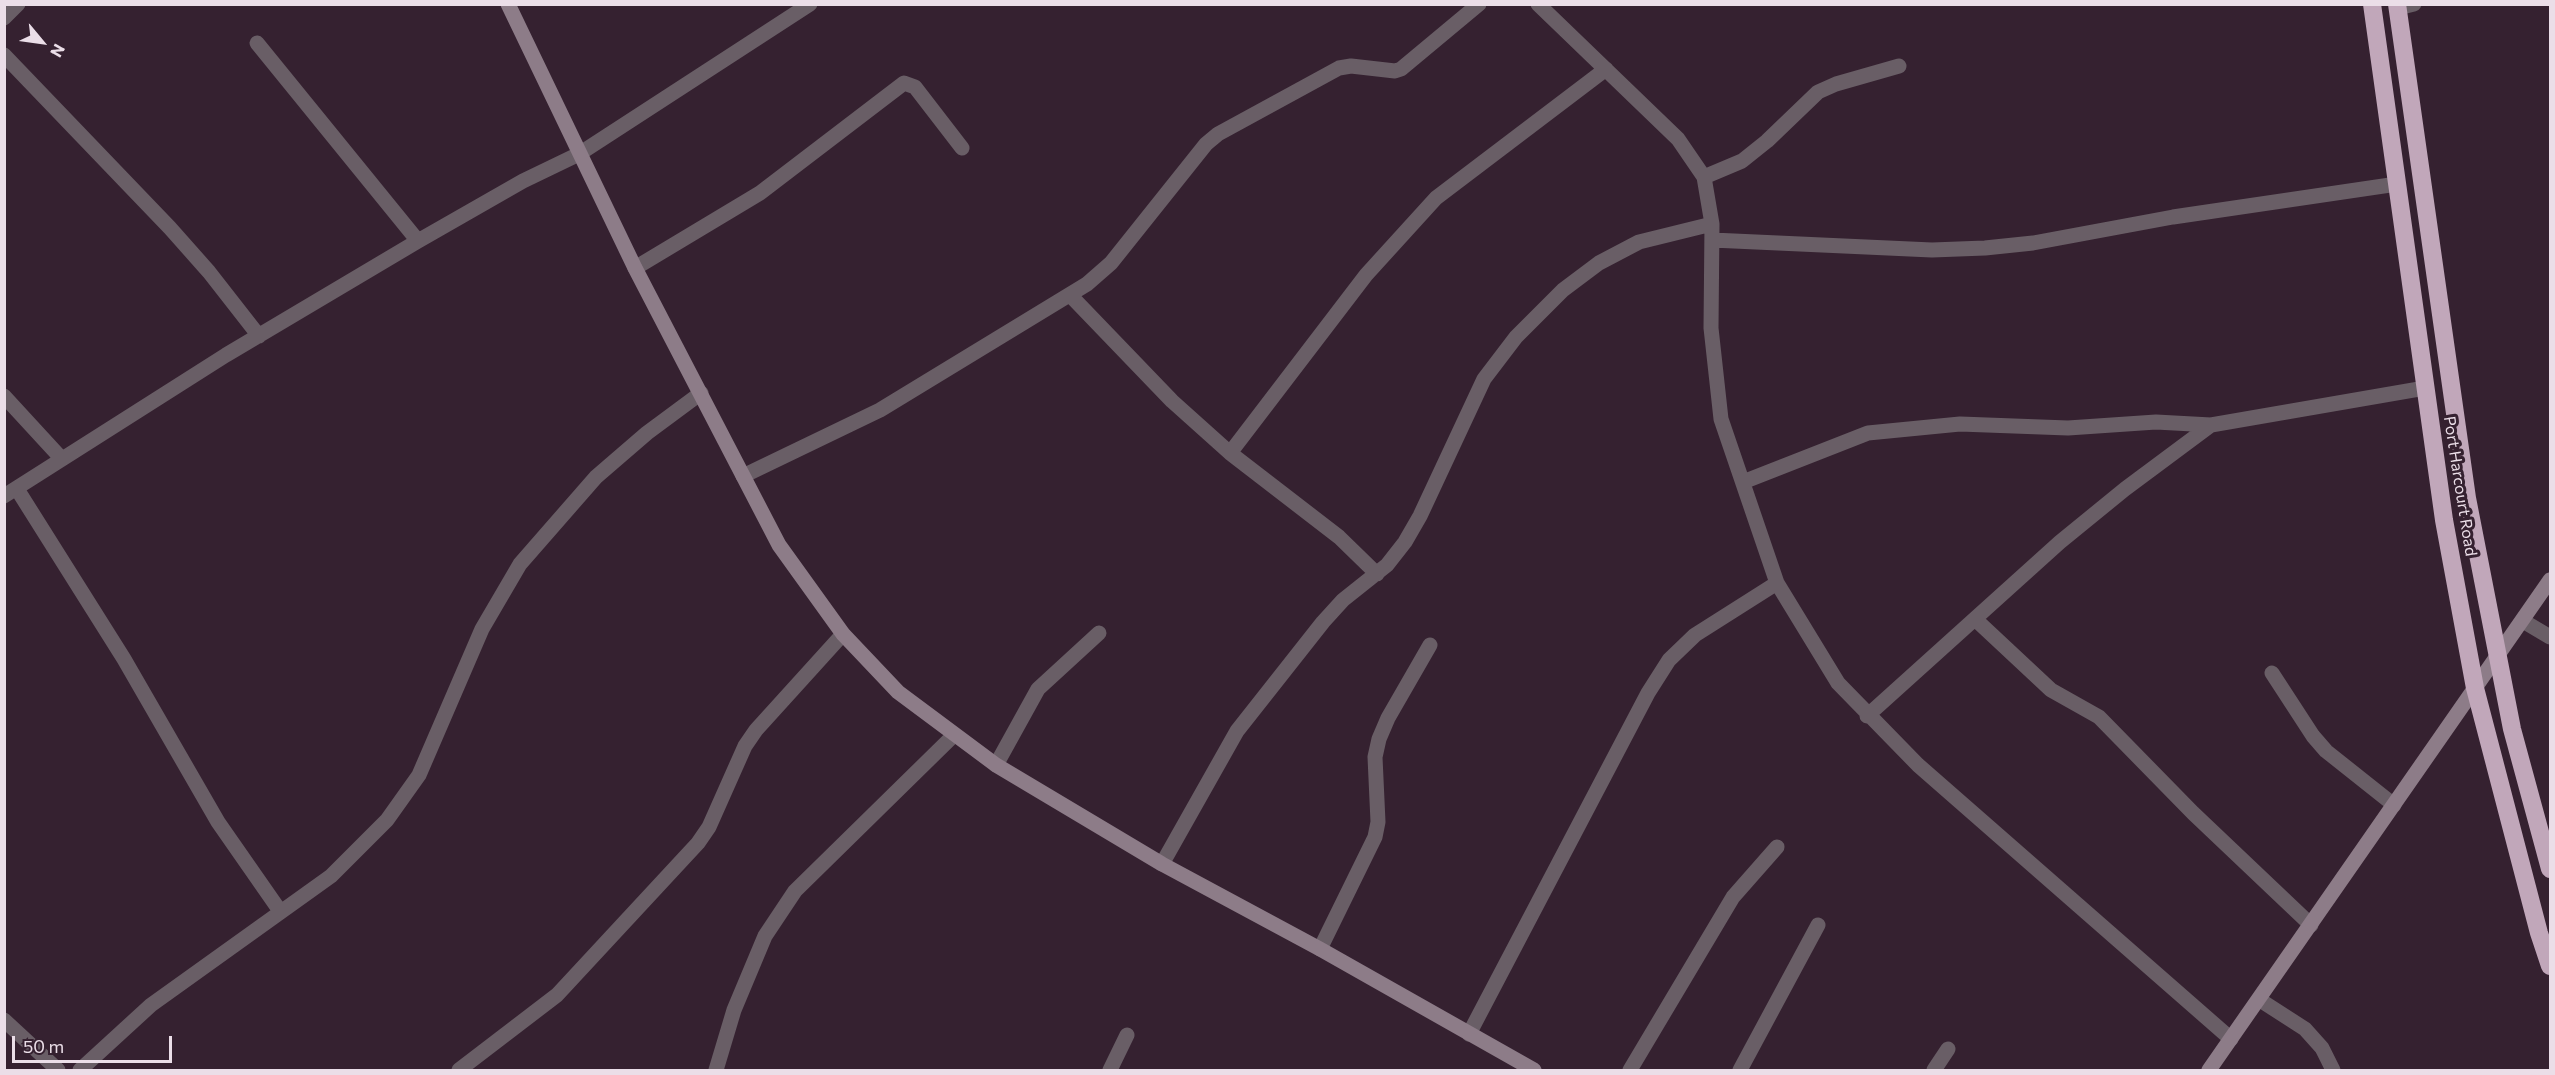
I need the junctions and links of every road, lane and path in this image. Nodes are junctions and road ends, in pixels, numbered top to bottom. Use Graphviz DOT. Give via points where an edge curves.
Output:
graph roads {
  1 [pos="18,4"];
  2 [pos="508,4"];
  3 [pos="810,4"];
  4 [pos="1479,4"];
  5 [pos="2372,4"];
  6 [pos="1539,5"];
  7 [pos="2403,6"];
  8 [pos="4,18"];
  9 [pos="257,43"];
  10 [pos="4,55"];
  11 [pos="1899,66"];
  12 [pos="1606,69"];
  13 [pos="962,148"];
  14 [pos="579,154"];
  15 [pos="1704,177"];
  16 [pos="2397,184"];
  17 [pos="1712,224"];
  18 [pos="1712,240"];
  19 [pos="418,241"];
  20 [pos="635,268"];
  21 [pos="1070,295"];
  22 [pos="259,336"];
  23 [pos="2425,388"];
  24 [pos="701,393"];
  25 [pos="4,396"];
  26 [pos="2211,425"];
  27 [pos="1230,453"];
  28 [pos="61,458"];
  29 [pos="743,476"];
  30 [pos="1743,482"];
  31 [pos="11,492"];
  32 [pos="1377,574"];
  33 [pos="2550,580"];
  34 [pos="1777,584"];
  35 [pos="1975,619"];
  36 [pos="2523,621"];
  37 [pos="1099,633"];
  38 [pos="843,634"];
  39 [pos="2550,637"];
  40 [pos="1430,645"];
  41 [pos="2498,658"];
  42 [pos="2272,673"];
  43 [pos="2475,688"];
  44 [pos="1868,716"];
  45 [pos="954,735"];
  46 [pos="996,765"];
  47 [pos="2394,805"];
  48 [pos="2546,839"];
  49 [pos="1777,847"];
  50 [pos="1162,864"];
  51 [pos="2550,869"];
  52 [pos="280,911"];
  53 [pos="1818,925"];
  54 [pos="2311,925"];
  55 [pos="1320,949"];
  56 [pos="2550,966"];
  57 [pos="2260,1000"];
  58 [pos="8,1028"];
  59 [pos="1469,1034"];
  60 [pos="1127,1035"];
  61 [pos="2230,1039"];
  62 [pos="1948,1049"];
  63 [pos="58,1071"];
  64 [pos="80,1071"];
  65 [pos="459,1071"];
  66 [pos="716,1071"];
  67 [pos="1110,1071"];
  68 [pos="1534,1071"];
  69 [pos="1630,1071"];
  70 [pos="1740,1071"];
  71 [pos="1934,1071"];
  72 [pos="2209,1071"];
  73 [pos="2333,1071"];
  1 -- 8 [label="street"];
  2 -- 14 [label="street"];
  3 -- 14 [label="street"];
  4 -- 21 [label="street" via="1401,69 1339,68 1218,134 1111,263"];
  5 -- 16 [label="highway, Port Harcourt Road"];
  6 -- 12 [label="street"];
  7 -- 41 [label="highway, Port Harcourt Road" via="2467,498"];
  9 -- 19 [label="street"];
  10 -- 22 [label="street" via="170,228"];
  11 -- 15 [label="street" via="1818,92 1742,161"];
  12 -- 15 [label="street" via="1678,139"];
  12 -- 27 [label="street" via="1436,198 1366,275"];
  13 -- 20 [label="street" via="915,87 904,83 760,193"];
  14 -- 19 [label="street"];
  14 -- 20 [label="street"];
  15 -- 17 [label="street"];
  16 -- 18 [label="street" via="1985,248 1932,250"];
  16 -- 23 [label="highway, Port Harcourt Road"];
  17 -- 18 [label="street"];
  17 -- 32 [label="street" via="1639,242 1599,262 1563,290 1516,337 1484,379 1405,542"];
  18 -- 30 [label="street" via="1711,328 1721,419"];
  19 -- 22 [label="street"];
  20 -- 24 [label="street"];
  21 -- 27 [label="street" via="1172,401"];
  21 -- 29 [label="street" via="879,410"];
  22 -- 28 [label="street"];
  23 -- 26 [label="street"];
  23 -- 43 [label="highway, Port Harcourt Road"];
  24 -- 29 [label="street"];
  24 -- 52 [label="street" via="596,477 520,564 482,629 419,775 387,820 331,876"];
  25 -- 28 [label="street"];
  26 -- 30 [label="street" via="2156,422 2068,428 1960,424 1868,433"];
  26 -- 35 [label="street" via="2060,542"];
  27 -- 32 [label="street" via="1339,537"];
  28 -- 31 [label="street"];
  29 -- 38 [label="street" via="779,544"];
  30 -- 34 [label="street"];
  31 -- 52 [label="street" via="124,659 218,822"];
  32 -- 50 [label="street" via="1343,600 1323,622 1237,730"];
  33 -- 36 [label="street"];
  34 -- 44 [label="street" via="1838,683"];
  34 -- 59 [label="street" via="1695,635 1669,660 1642,704"];
  35 -- 44 [label="street"];
  35 -- 54 [label="street" via="2051,690 2099,717"];
  36 -- 39 [label="street"];
  36 -- 41 [label="street"];
  37 -- 46 [label="street" via="1038,689"];
  38 -- 45 [label="street" via="898,692"];
  38 -- 65 [label="street" via="756,730 698,843 557,995"];
  40 -- 55 [label="street" via="1379,740 1375,757 1375,837"];
  41 -- 43 [label="street"];
  41 -- 48 [label="highway, Port Harcourt Road" via="2512,729"];
  42 -- 47 [label="street" via="2326,751"];
  43 -- 47 [label="street"];
  43 -- 56 [label="highway, Port Harcourt Road"];
  44 -- 61 [label="street" via="1918,765"];
  45 -- 46 [label="street"];
  45 -- 66 [label="street" via="795,891 765,936 734,1010"];
  46 -- 50 [label="street"];
  47 -- 54 [label="street"];
  48 -- 51 [label="highway, Port Harcourt Road"];
  49 -- 69 [label="street" via="1733,897"];
  50 -- 55 [label="street"];
  52 -- 64 [label="street" via="151,1005"];
  53 -- 70 [label="street"];
  54 -- 57 [label="street"];
  55 -- 59 [label="street"];
  57 -- 61 [label="street"];
  57 -- 73 [label="street" via="2305,1029 2322,1048"];
  58 -- 63 [label="street"];
  59 -- 68 [label="street"];
  60 -- 67 [label="street"];
  61 -- 72 [label="street"];
  62 -- 71 [label="street"];
}
